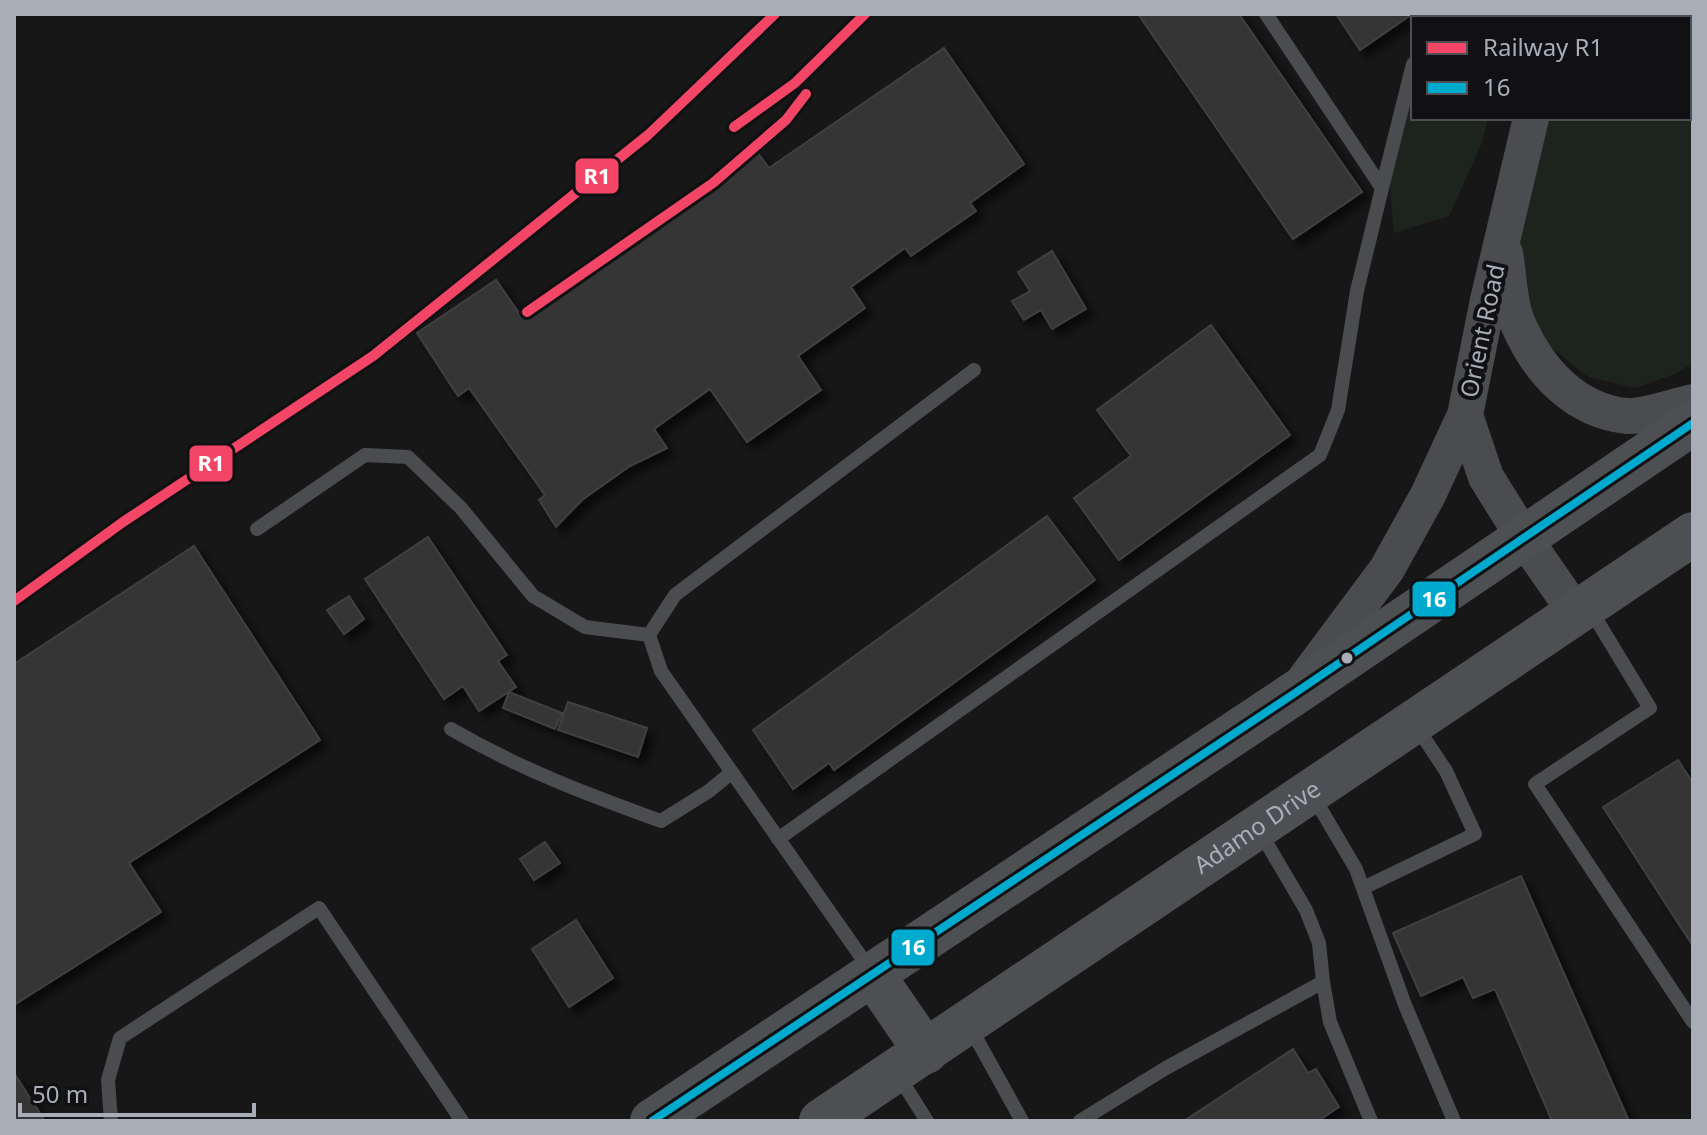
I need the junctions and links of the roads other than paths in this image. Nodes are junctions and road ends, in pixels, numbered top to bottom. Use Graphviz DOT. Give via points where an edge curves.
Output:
graph roads {
  1 [pos="1266,14"];
  2 [pos="1411,72"];
  3 [pos="1531,120"];
  4 [pos="1382,188"];
  5 [pos="1503,238"];
  6 [pos="974,370"];
  7 [pos="1693,402"];
  8 [pos="1465,415"];
  9 [pos="1693,423"];
  10 [pos="257,529"];
  11 [pos="1693,534"];
  12 [pos="1524,538"];
  13 [pos="1582,609"];
  14 [pos="649,635"];
  15 [pos="1295,693"];
  16 [pos="1414,722"];
  17 [pos="451,729"];
  18 [pos="732,772"];
  19 [pos="1311,792"];
  20 [pos="1258,828"];
  21 [pos="778,839"];
  22 [pos="1363,888"];
  23 [pos="873,975"];
  24 [pos="1323,982"];
  25 [pos="1693,1022"];
  26 [pos="968,1023"];
  27 [pos="911,1062"];
  28 [pos="111,1121"];
  29 [pos="462,1121"];
  30 [pos="652,1121"];
  31 [pos="821,1121"];
  32 [pos="927,1121"];
  33 [pos="1022,1121"];
  34 [pos="1080,1121"];
  35 [pos="1371,1121"];
  36 [pos="1454,1121"];
  1 -- 4 [label="lane"];
  2 -- 4 [label="lane"];
  3 -- 5 [label="street, Orient Road"];
  4 -- 21 [label="lane" via="1357,291 1338,410 1320,455"];
  5 -- 7 [label="street" via="1517,323 1565,391 1594,409 1629,416"];
  5 -- 8 [label="street, Orient Road"];
  6 -- 14 [label="lane" via="675,595"];
  8 -- 12 [label="street, Orient Road" via="1486,477"];
  8 -- 15 [label="street" via="1387,569"];
  9 -- 12 [label="main road"];
  10 -- 14 [label="lane" via="365,455 408,457 461,508 533,596 585,627"];
  11 -- 13 [label="main road, Adamo Drive"];
  12 -- 13 [label="street, Orient Road"];
  12 -- 15 [label="main road"];
  13 -- 16 [label="main road, Adamo Drive"];
  13 -- 25 [label="lane" via="1650,708 1535,784"];
  14 -- 18 [label="lane" via="661,671"];
  15 -- 23 [label="main road"];
  16 -- 19 [label="main road, Adamo Drive"];
  16 -- 22 [label="lane" via="1446,771 1475,834"];
  17 -- 18 [label="lane" via="499,757 661,821"];
  18 -- 21 [label="lane"];
  19 -- 20 [label="main road, Adamo Drive"];
  19 -- 22 [label="lane"];
  20 -- 24 [label="lane" via="1306,910 1319,943"];
  20 -- 26 [label="main road, Adamo Drive"];
  21 -- 23 [label="lane"];
  22 -- 36 [label="lane"];
  23 -- 27 [label="main road"];
  23 -- 30 [label="main road"];
  24 -- 34 [label="lane"];
  24 -- 35 [label="lane" via="1330,1022"];
  26 -- 27 [label="main road, Adamo Drive"];
  26 -- 33 [label="lane"];
  27 -- 31 [label="main road, Adamo Drive"];
  27 -- 32 [label="lane"];
  28 -- 29 [label="lane" via="108,1080 120,1038 319,908"];
}
